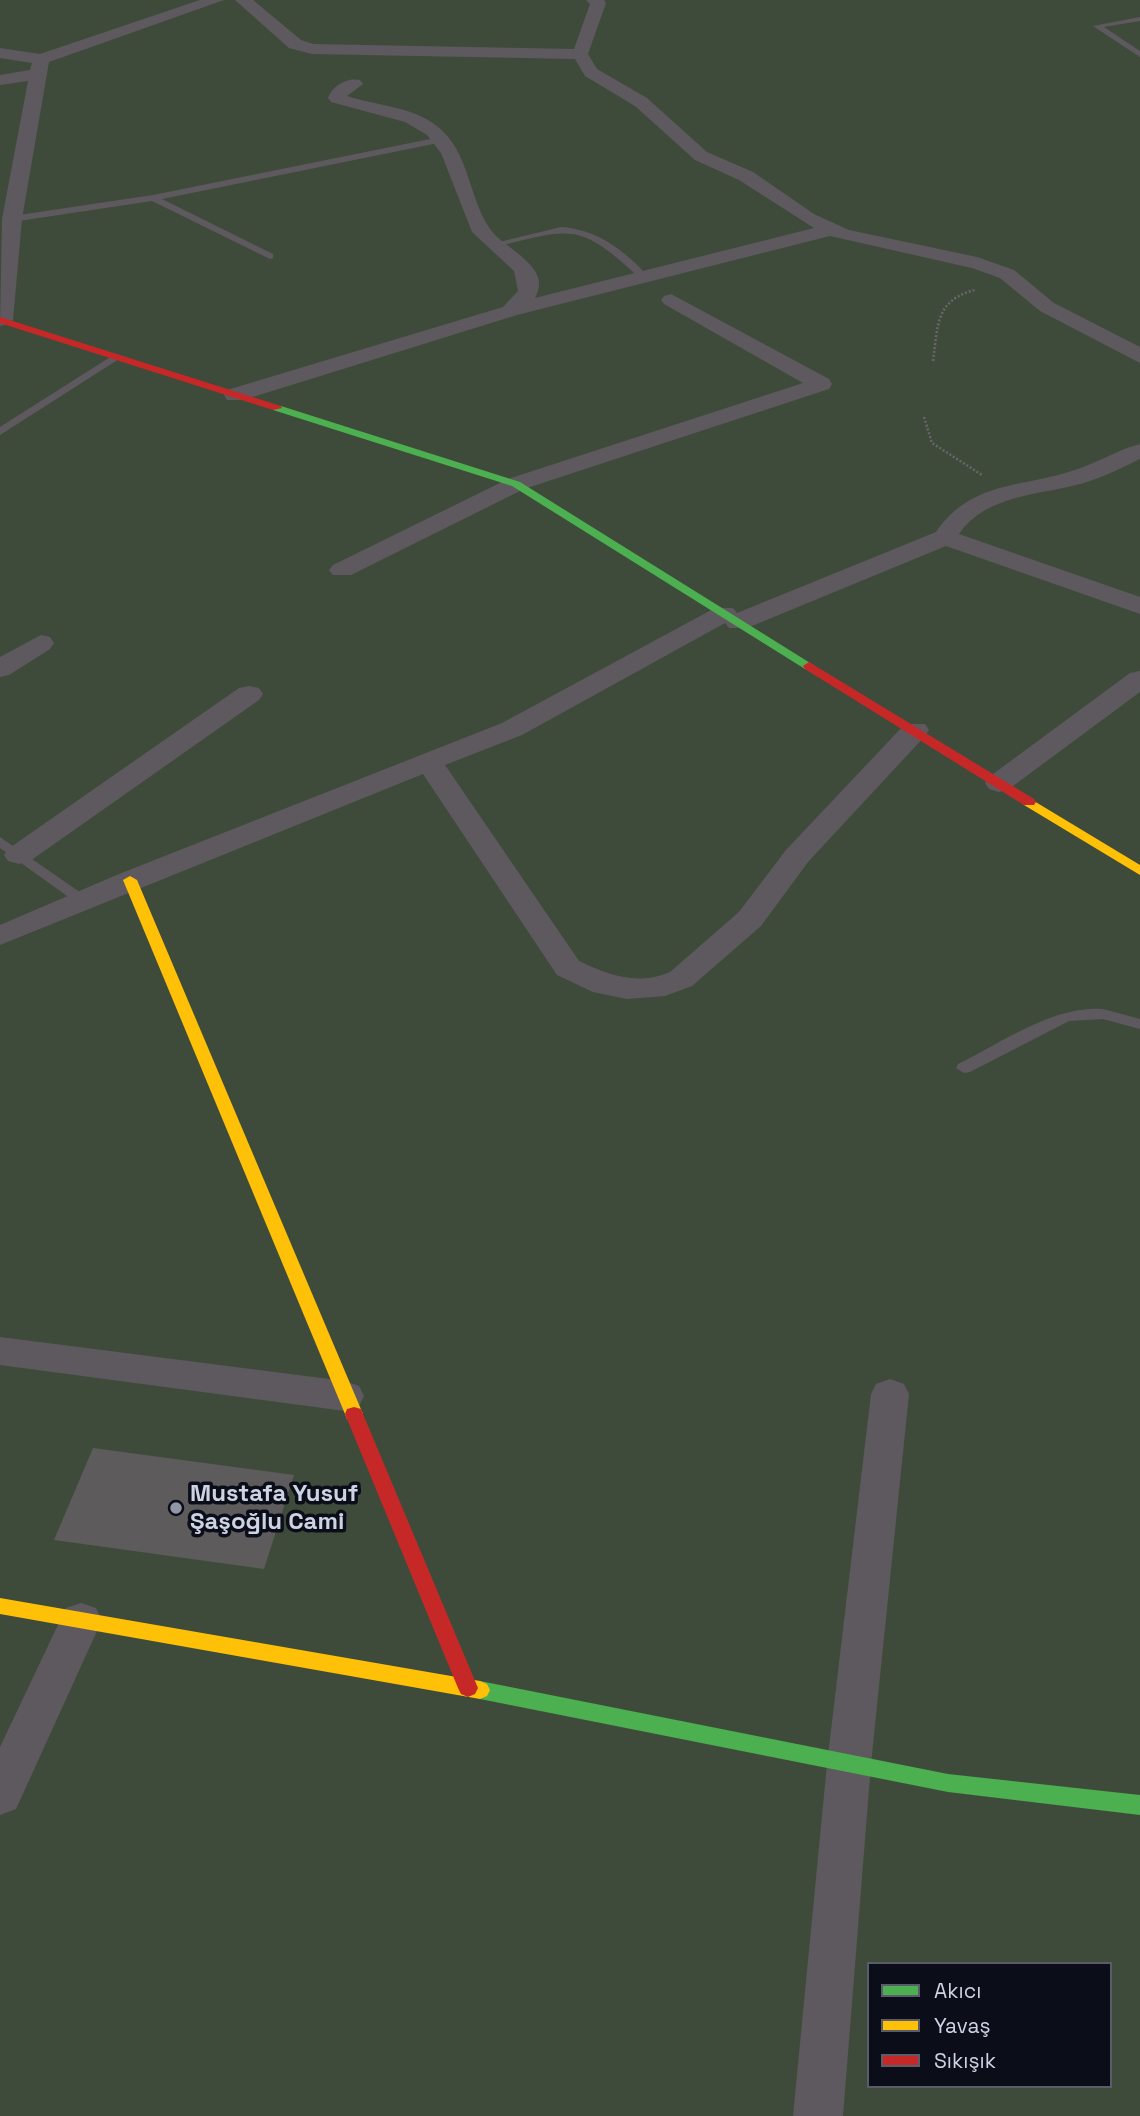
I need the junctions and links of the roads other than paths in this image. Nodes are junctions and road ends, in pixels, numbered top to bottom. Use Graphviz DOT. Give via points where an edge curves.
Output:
graph roads {
  1 [pos="243,0"];
  2 [pos="594,0"];
  3 [pos="214,5"];
  4 [pos="1140,19"];
  5 [pos="312,49"];
  6 [pos="0,53"];
  7 [pos="580,54"];
  8 [pos="1140,55"];
  9 [pos="281,58"];
  10 [pos="41,66"];
  11 [pos="0,80"];
  12 [pos="355,84"];
  13 [pos="440,140"];
  14 [pos="153,198"];
  15 [pos="12,219"];
  16 [pos="831,230"];
  17 [pos="496,244"];
  18 [pos="270,256"];
  19 [pos="644,277"];
  20 [pos="671,300"];
  21 [pos="510,311"];
  22 [pos="1,320"];
  23 [pos="1140,356"];
  24 [pos="115,357"];
  25 [pos="235,396"];
  26 [pos="0,432"];
  27 [pos="1140,452"];
  28 [pos="516,484"];
  29 [pos="945,537"];
  30 [pos="342,570"];
  31 [pos="1140,607"];
  32 [pos="731,617"];
  33 [pos="41,643"];
  34 [pos="0,669"];
  35 [pos="1140,679"];
  36 [pos="249,694"];
  37 [pos="915,730"];
  38 [pos="429,762"];
  39 [pos="999,783"];
  40 [pos="9,848"];
  41 [pos="1140,871"];
  42 [pos="130,880"];
  43 [pos="82,900"];
  44 [pos="0,936"];
  45 [pos="1140,1024"];
  46 [pos="964,1068"];
  47 [pos="0,1351"];
  48 [pos="890,1394"];
  49 [pos="345,1396"];
  50 [pos="0,1606"];
  51 [pos="81,1620"];
  52 [pos="468,1688"];
  53 [pos="849,1764"];
  54 [pos="0,1795"];
  55 [pos="1140,1805"];
  56 [pos="818,2116"];
  1 -- 5 [label="street" via="295,44"];
  2 -- 7 [label="street" via="598,3"];
  3 -- 10 [label="street"];
  4 -- 8 [label="lane" via="1097,26"];
  5 -- 7 [label="street"];
  5 -- 9 [label="street"];
  6 -- 10 [label="street"];
  7 -- 16 [label="street" via="592,72 641,102 701,156 746,176"];
  10 -- 11 [label="street"];
  10 -- 15 [label="street"];
  12 -- 13 [label="street" via="339,92 337,98 412,120"];
  13 -- 14 [label="lane"];
  13 -- 17 [label="street" via="482,232"];
  14 -- 15 [label="lane"];
  14 -- 18 [label="lane"];
  15 -- 22 [label="street"];
  16 -- 19 [label="street"];
  16 -- 23 [label="street" via="1007,274 1047,307"];
  17 -- 19 [label="lane" via="558,229 587,231 610,244"];
  17 -- 21 [label="street" via="529,279 530,290"];
  19 -- 21 [label="street"];
  20 -- 28 [label="street" via="821,384"];
  21 -- 25 [label="street"];
  22 -- 24 [label="street"];
  24 -- 25 [label="street"];
  24 -- 26 [label="lane"];
  25 -- 28 [label="street"];
  27 -- 29 [label="street" via="1076,477 983,500 964,510"];
  28 -- 30 [label="street"];
  28 -- 32 [label="street"];
  29 -- 31 [label="street"];
  29 -- 32 [label="street"];
  32 -- 37 [label="street"];
  32 -- 38 [label="street" via="512,729"];
  33 -- 34 [label="street"];
  35 -- 39 [label="street"];
  36 -- 40 [label="street"];
  37 -- 38 [label="street" via="797,856 750,919 681,979 646,989 604,985 568,968"];
  37 -- 39 [label="street"];
  38 -- 42 [label="street"];
  39 -- 41 [label="street"];
  40 -- 43 [label="lane"];
  42 -- 43 [label="street"];
  42 -- 49 [label="street"];
  43 -- 44 [label="street"];
  45 -- 46 [label="lane" via="1106,1013 1078,1013"];
  47 -- 49 [label="street"];
  48 -- 53 [label="street"];
  49 -- 52 [label="street"];
  50 -- 51 [label="street"];
  51 -- 52 [label="street"];
  51 -- 54 [label="street"];
  52 -- 53 [label="street"];
  53 -- 55 [label="street" via="948,1783"];
  53 -- 56 [label="street"];
}
